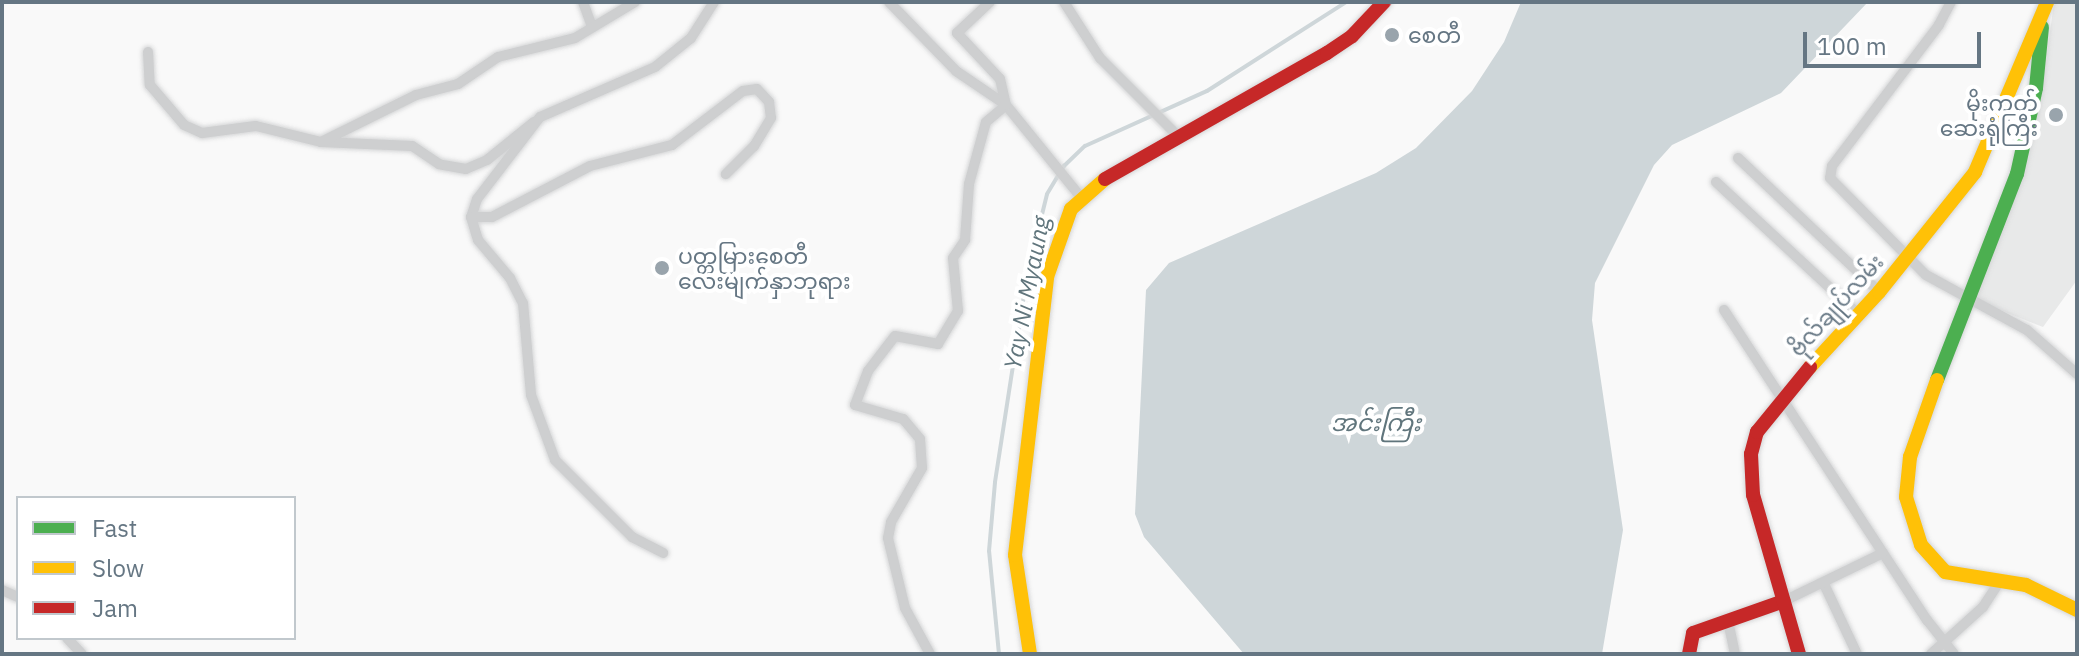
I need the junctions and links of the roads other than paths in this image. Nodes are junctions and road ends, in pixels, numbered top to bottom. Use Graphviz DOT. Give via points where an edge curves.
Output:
graph roads {
  1 [pos="583,2"];
  2 [pos="635,2"];
  3 [pos="714,2"];
  4 [pos="889,2"];
  5 [pos="990,2"];
  6 [pos="1064,2"];
  7 [pos="1384,2"];
  8 [pos="1951,2"];
  9 [pos="2045,6"];
  10 [pos="592,27"];
  11 [pos="148,52"];
  12 [pos="1006,105"];
  13 [pos="540,117"];
  14 [pos="1179,137"];
  15 [pos="321,142"];
  16 [pos="1738,158"];
  17 [pos="726,174"];
  18 [pos="1716,182"];
  19 [pos="1080,196"];
  20 [pos="471,217"];
  21 [pos="1908,258"];
  22 [pos="1879,292"];
  23 [pos="1971,303"];
  24 [pos="1724,310"];
  25 [pos="1859,315"];
  26 [pos="2077,374"];
  27 [pos="1780,399"];
  28 [pos="663,553"];
  29 [pos="1883,553"];
  30 [pos="2000,581"];
  31 [pos="1824,584"];
  32 [pos="1784,601"];
  33 [pos="2077,610"];
  34 [pos="1728,621"];
  35 [pos="1944,642"];
  36 [pos="930,654"];
  37 [pos="1030,654"];
  38 [pos="1689,654"];
  39 [pos="1735,654"];
  40 [pos="1799,654"];
  41 [pos="1857,654"];
  42 [pos="1931,654"];
  43 [pos="1954,654"];
  1 -- 10 [label="street"];
  2 -- 10 [label="street"];
  3 -- 13 [label="street" via="691,38 655,67"];
  4 -- 12 [label="street" via="956,71"];
  5 -- 12 [label="street" via="957,33 1000,79"];
  6 -- 14 [label="street" via="1100,58 1156,108"];
  7 -- 14 [label="main road" via="1352,36 1293,75"];
  8 -- 21 [label="street" via="1829,173"];
  9 -- 21 [label="main road, ဗိုလ်‌ချုပ်‌လမ်း" via="1988,151"];
  9 -- 23 [label="main road" via="2023,151"];
  10 -- 15 [label="street" via="575,38 498,57 458,84 416,95"];
  11 -- 15 [label="street" via="150,85 184,125 202,133 256,126"];
  12 -- 19 [label="street"];
  12 -- 36 [label="street" via="986,122 969,184 965,240 953,258 958,311 947,334 930,345 895,336 868,371 855,405 903,419 920,439 922,468 891,522 888,538 905,608"];
  13 -- 15 [label="street" via="487,160 466,169 439,164 412,146"];
  13 -- 20 [label="street" via="477,199"];
  14 -- 19 [label="main road" via="1119,167"];
  16 -- 22 [label="street"];
  17 -- 20 [label="street" via="754,146 771,118 769,102 757,89 736,96 672,145 590,166 492,217"];
  18 -- 25 [label="street"];
  19 -- 37 [label="main road" via="1052,253 1023,469 1015,555"];
  20 -- 28 [label="street" via="478,240 523,303 531,395 555,460 601,511 632,537"];
  21 -- 22 [label="main road, ဗိုလ်‌ချုပ်‌လမ်း"];
  21 -- 23 [label="street" via="1936,283"];
  22 -- 25 [label="main road, ဗိုလ်‌ချုပ်‌လမ်း"];
  23 -- 26 [label="street" via="2027,330"];
  23 -- 30 [label="main road" via="1910,457 1907,514 1921,545 1945,572"];
  24 -- 27 [label="street"];
  25 -- 27 [label="main road, ဗိုလ်‌ချုပ်‌လမ်း"];
  27 -- 29 [label="street"];
  27 -- 32 [label="main road, ဗိုလ်‌ချုပ်‌လမ်း" via="1757,432 1750,473"];
  29 -- 31 [label="street"];
  29 -- 35 [label="street"];
  30 -- 33 [label="main road" via="2026,585"];
  30 -- 35 [label="street" via="1983,607"];
  31 -- 32 [label="street"];
  31 -- 41 [label="street"];
  32 -- 34 [label="main road"];
  32 -- 40 [label="main road, ဗိုလ်‌ချုပ်‌လမ်း"];
  34 -- 38 [label="main road" via="1693,633"];
  34 -- 39 [label="street"];
  35 -- 42 [label="street"];
  35 -- 43 [label="street"];
}
